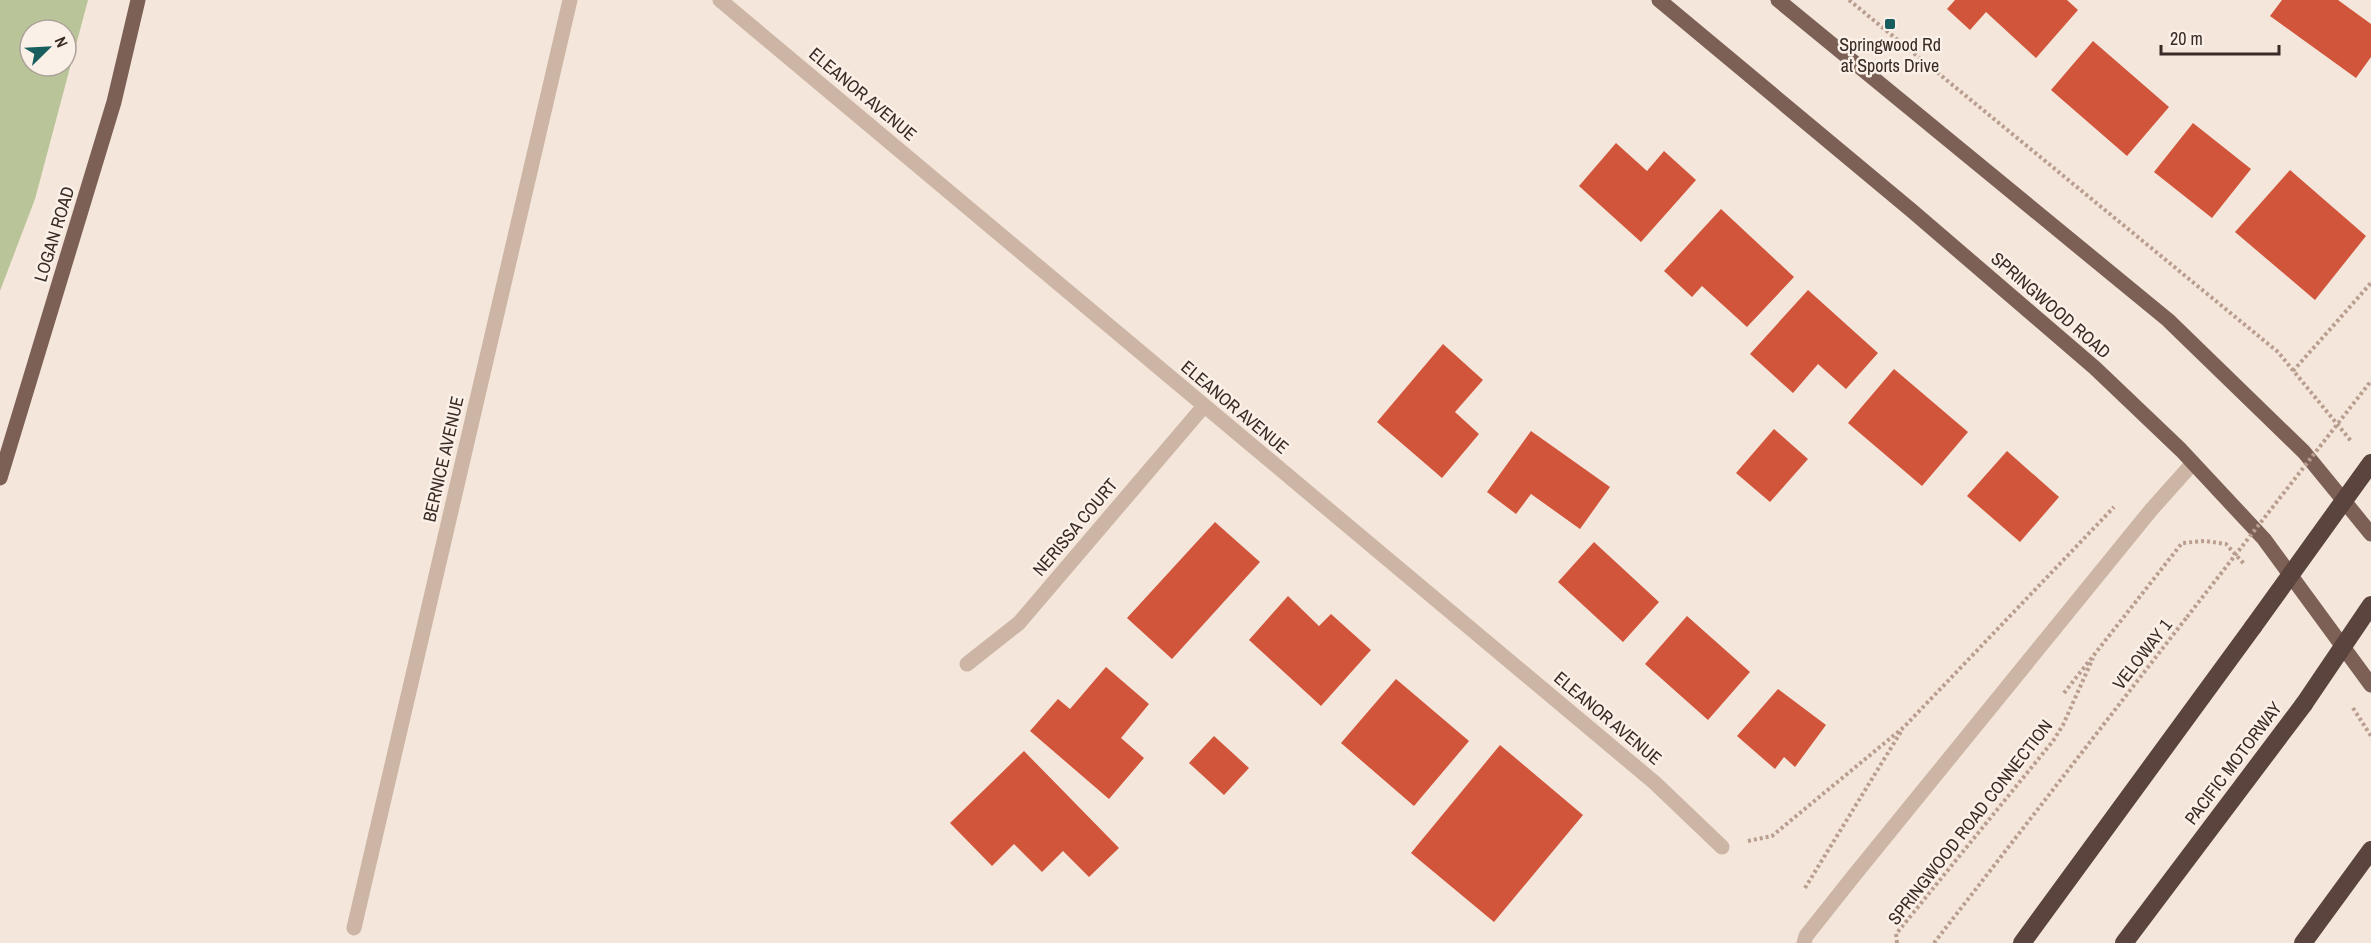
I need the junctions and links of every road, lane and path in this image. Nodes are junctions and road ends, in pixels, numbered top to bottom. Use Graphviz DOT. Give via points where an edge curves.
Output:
graph roads {
  1 [pos="138,0"];
  2 [pos="570,0"];
  3 [pos="720,0"];
  4 [pos="1659,0"];
  5 [pos="1778,0"];
  6 [pos="1849,0"];
  7 [pos="2371,283"];
  8 [pos="2293,371"];
  9 [pos="2371,381"];
  10 [pos="1204,406"];
  11 [pos="2357,448"];
  12 [pos="2193,463"];
  13 [pos="2371,463"];
  14 [pos="0,478"];
  15 [pos="2115,506"];
  16 [pos="2371,534"];
  17 [pos="2182,543"];
  18 [pos="2371,605"];
  19 [pos="2096,652"];
  20 [pos="967,664"];
  21 [pos="2371,685"];
  22 [pos="2064,693"];
  23 [pos="1904,727"];
  24 [pos="1722,847"];
  25 [pos="2371,850"];
  26 [pos="1801,895"];
  27 [pos="354,928"];
  28 [pos="1804,943"];
  29 [pos="1897,943"];
  30 [pos="1934,943"];
  31 [pos="2022,943"];
  32 [pos="2124,943"];
  33 [pos="2303,943"];
  1 -- 14 [label="main road, LOGAN ROAD" via="111,113"];
  2 -- 27 [label="street, BERNICE AVENUE"];
  3 -- 10 [label="street, ELEANOR AVENUE"];
  4 -- 12 [label="main road, SPRINGWOOD ROAD" via="2095,368"];
  5 -- 16 [label="main road" via="2168,320 2304,452"];
  6 -- 8 [label="path" via="2278,352"];
  7 -- 8 [label="path"];
  8 -- 11 [label="path"];
  9 -- 30 [label="path, VELOWAY 1, bridge"];
  10 -- 20 [label="street, NERISSA COURT" via="1019,623"];
  10 -- 24 [label="street, ELEANOR AVENUE" via="1655,783"];
  12 -- 21 [label="main road, SPRINGWOOD ROAD" via="2264,539"];
  12 -- 28 [label="street" via="2083,592"];
  13 -- 31 [label="highway, bridge"];
  15 -- 23 [label="path"];
  17 -- 19 [label="path"];
  18 -- 32 [label="highway, PACIFIC MOTORWAY, bridge" via="2304,704"];
  19 -- 22 [label="path"];
  19 -- 29 [label="path, SPRINGWOOD ROAD CONNECTION" via="2053,741 1896,934"];
  23 -- 24 [label="path" via="1772,836"];
  23 -- 26 [label="path"];
  25 -- 33 [label="highway"];
}
